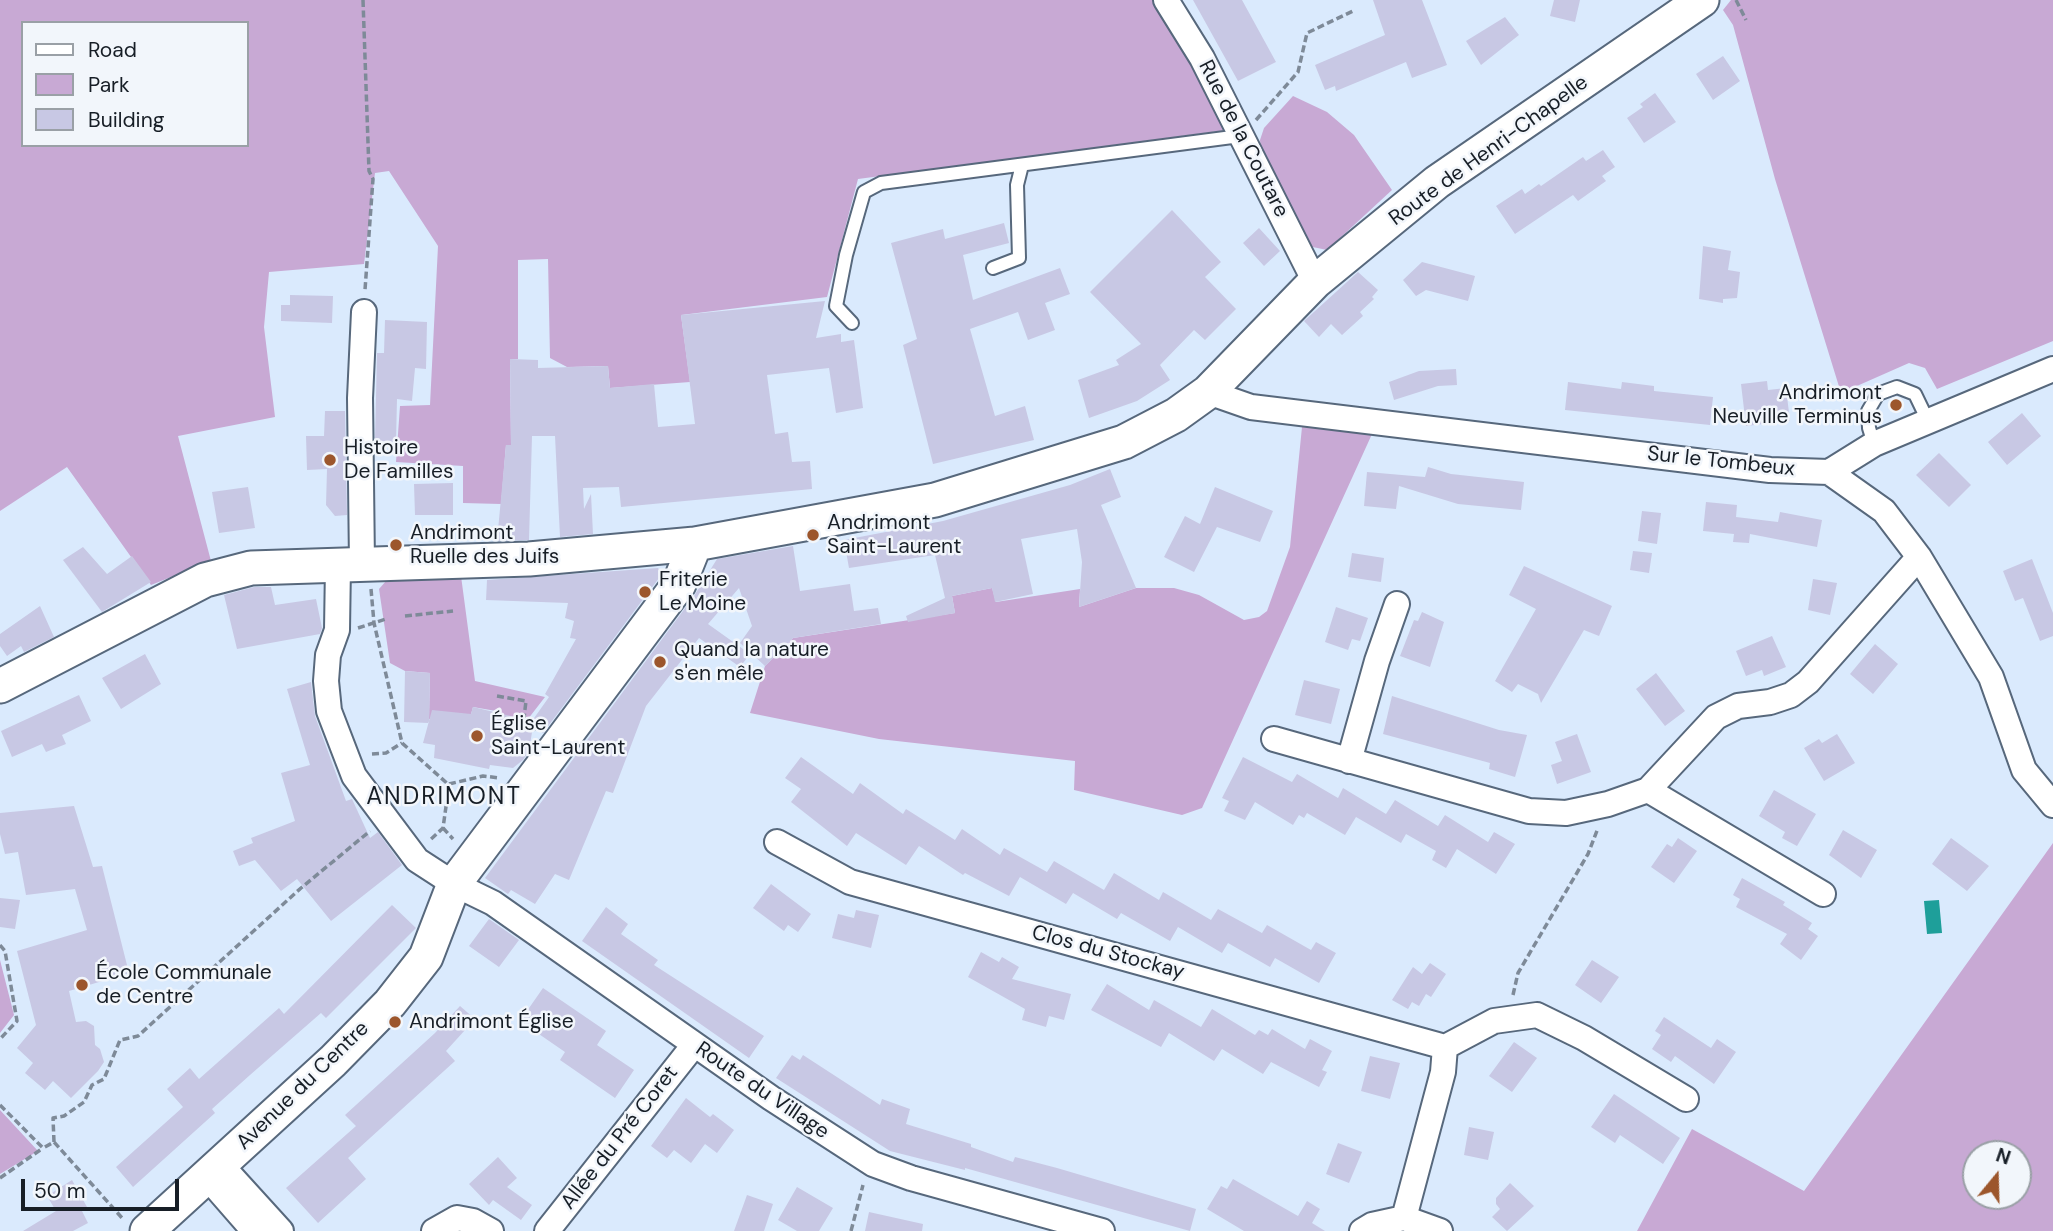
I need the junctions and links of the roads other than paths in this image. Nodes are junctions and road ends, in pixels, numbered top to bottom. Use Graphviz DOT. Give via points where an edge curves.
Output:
graph roads {
  1 [pos="1166,0"];
  2 [pos="1702,0"];
  3 [pos="1240,136"];
  4 [pos="1023,165"];
  5 [pos="993,268"];
  6 [pos="1315,282"];
  7 [pos="364,312"];
  8 [pos="852,323"];
  9 [pos="2053,369"];
  10 [pos="1208,392"];
  11 [pos="1928,421"];
  12 [pos="1874,444"];
  13 [pos="1829,472"];
  14 [pos="695,544"];
  15 [pos="1919,557"];
  16 [pos="350,564"];
  17 [pos="1397,604"];
  18 [pos="0,686"];
  19 [pos="1274,739"];
  20 [pos="1349,761"];
  21 [pos="1648,790"];
  22 [pos="2053,805"];
  23 [pos="777,842"];
  24 [pos="454,884"];
  25 [pos="1823,894"];
  26 [pos="694,1045"];
  27 [pos="1445,1047"];
  28 [pos="1686,1099"];
  29 [pos="214,1171"];
  30 [pos="1404,1218"];
  31 [pos="137,1227"];
  32 [pos="254,1231"];
  33 [pos="281,1231"];
  34 [pos="434,1231"];
  35 [pos="491,1231"];
  36 [pos="547,1231"];
  37 [pos="1102,1231"];
  38 [pos="1362,1231"];
  39 [pos="1440,1231"];
  1 -- 3 [label="street, Rue de la Coutare" via="1202,58"];
  2 -- 6 [label="street, Route de Henri-Chapelle" via="1437,183"];
  3 -- 4 [label="lane"];
  3 -- 6 [label="street, Rue de la Coutare"];
  4 -- 5 [label="lane" via="1017,185 1019,258"];
  4 -- 8 [label="lane" via="881,183 864,192 836,306"];
  6 -- 10 [label="street, Route de Henri-Chapelle"];
  7 -- 16 [label="street, Route du Village"];
  9 -- 11 [label="street"];
  10 -- 13 [label="street, Sur le Tombeux" via="1261,408 1770,470"];
  10 -- 14 [label="street, Route de Henri-Chapelle" via="1124,442 935,500"];
  11 -- 12 [label="street"];
  11 -- 12 [label="lane" via="1915,394 1897,387 1878,394 1868,411"];
  12 -- 13 [label="street"];
  13 -- 15 [label="street" via="1884,511"];
  14 -- 16 [label="street, Route de Henri-Chapelle" via="529,559"];
  14 -- 24 [label="street, Avenue du Centre" via="679,584"];
  15 -- 21 [label="street" via="1808,682 1791,695 1738,706 1716,717"];
  15 -- 22 [label="street" via="1991,677 2024,770"];
  16 -- 18 [label="street, Route de Henri-Chapelle" via="251,568 205,580"];
  16 -- 24 [label="street, Route du Village" via="328,655 329,711 354,776 383,817 417,860"];
  17 -- 20 [label="street"];
  19 -- 20 [label="street"];
  20 -- 21 [label="street" via="1528,811 1566,813"];
  21 -- 25 [label="street"];
  23 -- 27 [label="street, Clos du Stockay" via="850,883"];
  24 -- 26 [label="street, Route du Village" via="493,903"];
  24 -- 29 [label="street, Avenue du Centre" via="426,957 390,1003"];
  26 -- 36 [label="street, Allée du Pré Coret"];
  26 -- 37 [label="street, Route du Village" via="873,1164"];
  27 -- 28 [label="street" via="1494,1021 1537,1015"];
  27 -- 30 [label="street" via="1443,1072"];
  29 -- 31 [label="street, Avenue du Centre"];
  29 -- 32 [label="street"];
  29 -- 33 [label="street"];
  30 -- 38 [label="street"];
  30 -- 39 [label="street"];
  34 -- 35 [label="street" via="457,1219"];
}
